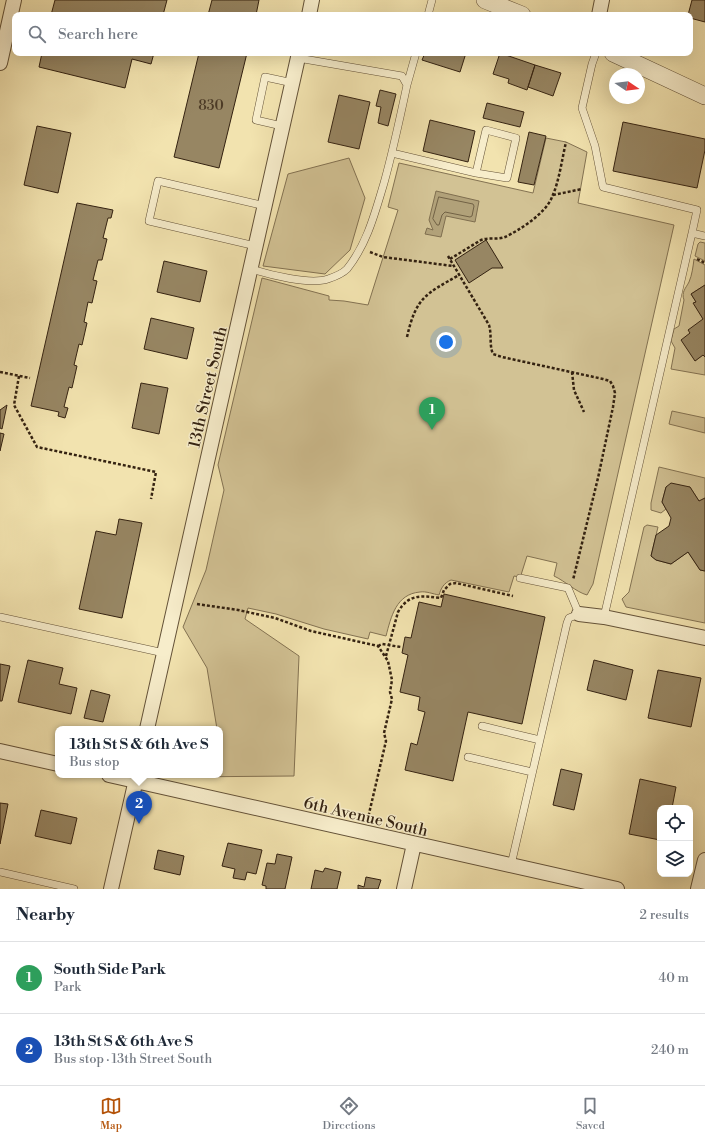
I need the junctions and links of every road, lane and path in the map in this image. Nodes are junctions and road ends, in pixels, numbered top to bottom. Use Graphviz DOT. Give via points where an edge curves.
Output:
graph roads {
  1 [pos="14,0"];
  2 [pos="312,0"];
  3 [pos="432,0"];
  4 [pos="485,0"];
  5 [pos="602,0"];
  6 [pos="309,12"];
  7 [pos="429,12"];
  8 [pos="515,12"];
  9 [pos="600,12"];
  10 [pos="299,56"];
  11 [pos="304,56"];
  12 [pos="415,56"];
  13 [pos="595,56"];
  14 [pos="618,56"];
  15 [pos="0,63"];
  16 [pos="293,83"];
  17 [pos="407,85"];
  18 [pos="705,96"];
  19 [pos="282,126"];
  20 [pos="566,142"];
  21 [pos="392,154"];
  22 [pos="476,173"];
  23 [pos="582,189"];
  24 [pos="553,195"];
  25 [pos="265,206"];
  26 [pos="692,232"];
  27 [pos="705,236"];
  28 [pos="256,246"];
  29 [pos="360,249"];
  30 [pos="448,256"];
  31 [pos="693,257"];
  32 [pos="450,260"];
  33 [pos="705,263"];
  34 [pos="454,266"];
  35 [pos="250,270"];
  36 [pos="459,275"];
  37 [pos="407,337"];
  38 [pos="0,372"];
  39 [pos="572,372"];
  40 [pos="19,376"];
  41 [pos="30,378"];
  42 [pos="584,412"];
  43 [pos="151,499"];
  44 [pos="520,578"];
  45 [pos="571,585"];
  46 [pos="513,596"];
  47 [pos="197,604"];
  48 [pos="579,614"];
  49 [pos="0,617"];
  50 [pos="604,617"];
  51 [pos="705,638"];
  52 [pos="388,645"];
  53 [pos="378,646"];
  54 [pos="401,647"];
  55 [pos="164,653"];
  56 [pos="386,656"];
  57 [pos="148,726"];
  58 [pos="482,726"];
  59 [pos="540,740"];
  60 [pos="0,751"];
  61 [pos="468,757"];
  62 [pos="55,763"];
  63 [pos="532,772"];
  64 [pos="136,778"];
  65 [pos="365,833"];
  66 [pos="414,844"];
  67 [pos="705,860"];
  68 [pos="511,865"];
  69 [pos="0,872"];
  70 [pos="74,889"];
  71 [pos="111,889"];
  72 [pos="404,889"];
  73 [pos="617,889"];
  74 [pos="698,889"];
  1 -- 15 [label="street"];
  2 -- 6 [label="street"];
  3 -- 7 [label="lane"];
  4 -- 8 [label="street"];
  5 -- 9 [label="street"];
  10 -- 16 [label="street, 13th Street South"];
  11 -- 17 [label="lane" via="402,76"];
  12 -- 17 [label="lane"];
  13 -- 26 [label="lane" via="582,108 595,146 603,187 696,210"];
  14 -- 18 [label="street"];
  16 -- 19 [label="street, 13th Street South"];
  16 -- 19 [label="lane" via="265,77 256,120"];
  17 -- 21 [label="lane"];
  19 -- 25 [label="street, 13th Street South"];
  20 -- 24 [label="path"];
  21 -- 22 [label="lane"];
  21 -- 29 [label="lane" via="373,222"];
  22 -- 22 [label="lane" via="507,178 516,138 486,130"];
  23 -- 24 [label="path"];
  24 -- 32 [label="path" via="540,212 516,230 501,238 481,240"];
  25 -- 28 [label="street, 13th Street South"];
  25 -- 28 [label="lane" via="158,181 149,221"];
  26 -- 27 [label="lane"];
  26 -- 50 [label="lane"];
  28 -- 35 [label="street, 13th Street South"];
  29 -- 34 [label="path" via="384,258"];
  29 -- 35 [label="lane" via="346,270 327,280 304,281"];
  30 -- 32 [label="path"];
  31 -- 33 [label="path"];
  32 -- 34 [label="path"];
  34 -- 36 [label="path"];
  35 -- 55 [label="street, 13th Street South"];
  36 -- 37 [label="path" via="424,298 415,311"];
  36 -- 39 [label="path" via="489,325 493,354"];
  38 -- 40 [label="path"];
  39 -- 42 [label="path" via="574,390"];
  39 -- 45 [label="path" via="607,380 615,393 598,478"];
  40 -- 41 [label="path"];
  40 -- 43 [label="path" via="14,405 37,447 156,472"];
  44 -- 48 [label="lane" via="568,588"];
  46 -- 52 [label="path" via="456,583 450,584 444,590 441,598 424,595 412,598 398,612"];
  47 -- 53 [label="path" via="238,610 311,631"];
  48 -- 50 [label="street"];
  48 -- 59 [label="lane" via="569,618 567,623"];
  49 -- 55 [label="lane"];
  50 -- 51 [label="street"];
  52 -- 53 [label="path"];
  52 -- 54 [label="path"];
  52 -- 56 [label="path"];
  53 -- 56 [label="path"];
  55 -- 57 [label="street, 13th Street South"];
  56 -- 65 [label="path" via="392,680 392,700 384,733 386,742"];
  58 -- 59 [label="lane"];
  59 -- 63 [label="lane"];
  60 -- 62 [label="street"];
  61 -- 63 [label="lane"];
  63 -- 68 [label="lane"];
  64 -- 65 [label="street, 6th Avenue South"];
  64 -- 71 [label="street"];
  65 -- 66 [label="street, 6th Avenue South"];
  66 -- 68 [label="street, 6th Avenue South"];
  66 -- 72 [label="street"];
  67 -- 74 [label="street"];
  68 -- 73 [label="street, 6th Avenue South"];
  69 -- 70 [label="lane"];
}
